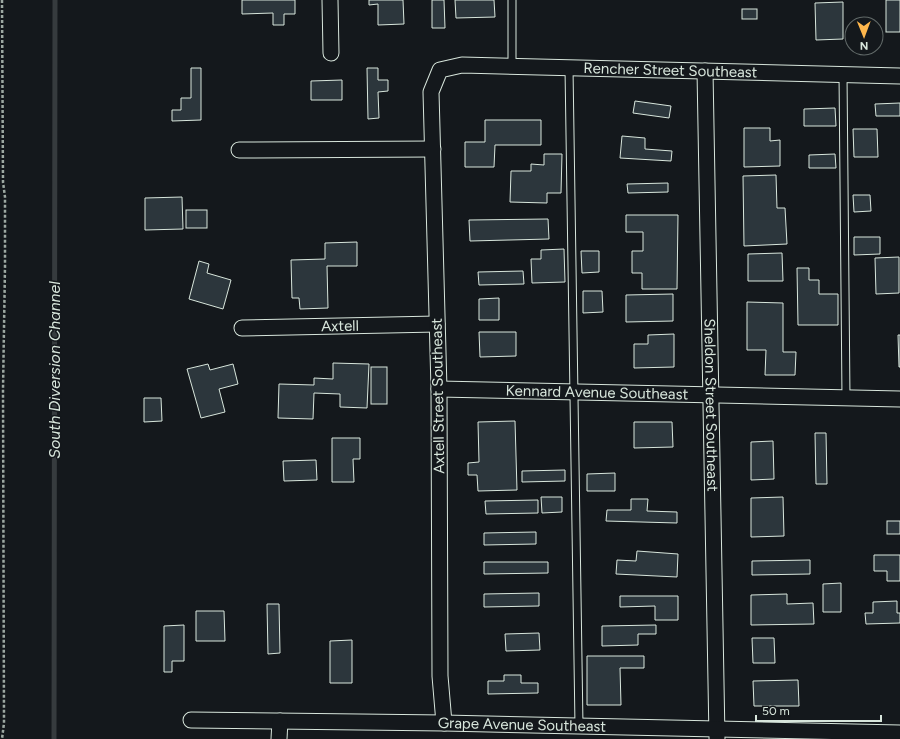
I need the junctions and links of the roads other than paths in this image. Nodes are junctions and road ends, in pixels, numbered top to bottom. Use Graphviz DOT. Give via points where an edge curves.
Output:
graph roads {
  1 [pos="330,0"];
  2 [pos="512,0"];
  3 [pos="331,53"];
  4 [pos="512,66"];
  5 [pos="569,68"];
  6 [pos="440,70"];
  7 [pos="705,72"];
  8 [pos="843,74"];
  9 [pos="900,76"];
  10 [pos="433,149"];
  11 [pos="239,150"];
  12 [pos="437,324"];
  13 [pos="242,328"];
  14 [pos="439,389"];
  15 [pos="574,392"];
  16 [pos="712,394"];
  17 [pos="846,398"];
  18 [pos="900,399"];
  19 [pos="191,720"];
  20 [pos="280,721"];
  21 [pos="444,723"];
  22 [pos="579,726"];
  23 [pos="900,733"];
  24 [pos="716,734"];
  25 [pos="851,735"];
  26 [pos="279,739"];
  1 -- 3 [label="street"];
  2 -- 4 [label="lane"];
  4 -- 5 [label="street, Rencher Street Southeast"];
  4 -- 6 [label="street, Rencher Street Southeast" via="462,65"];
  5 -- 7 [label="street, Rencher Street Southeast"];
  5 -- 15 [label="lane"];
  6 -- 10 [label="street, Axtell Street Southeast" via="431,92"];
  7 -- 8 [label="street, Rencher Street Southeast"];
  7 -- 16 [label="street, Sheldon Street Southeast"];
  8 -- 9 [label="street, Rencher Street Southeast"];
  8 -- 17 [label="lane"];
  10 -- 11 [label="street"];
  10 -- 12 [label="street, Axtell Street Southeast"];
  12 -- 13 [label="street, Axtell"];
  12 -- 14 [label="street, Axtell Street Southeast"];
  14 -- 15 [label="street, Kennard Avenue Southeast"];
  14 -- 21 [label="street, Axtell Street Southeast" via="440,676"];
  15 -- 16 [label="street, Kennard Avenue Southeast"];
  15 -- 22 [label="lane"];
  16 -- 17 [label="street, Kennard Avenue Southeast"];
  16 -- 24 [label="street, Sheldon Street Southeast"];
  17 -- 18 [label="street, Kennard Avenue Southeast"];
  19 -- 20 [label="street, Grape Avenue Southeast"];
  20 -- 21 [label="street, Grape Avenue Southeast"];
  20 -- 26 [label="street"];
  21 -- 22 [label="street, Grape Avenue Southeast"];
  22 -- 24 [label="street, Grape Avenue Southeast"];
  23 -- 25 [label="street, Grape Avenue Southeast"];
  24 -- 25 [label="street, Grape Avenue Southeast"];
}
